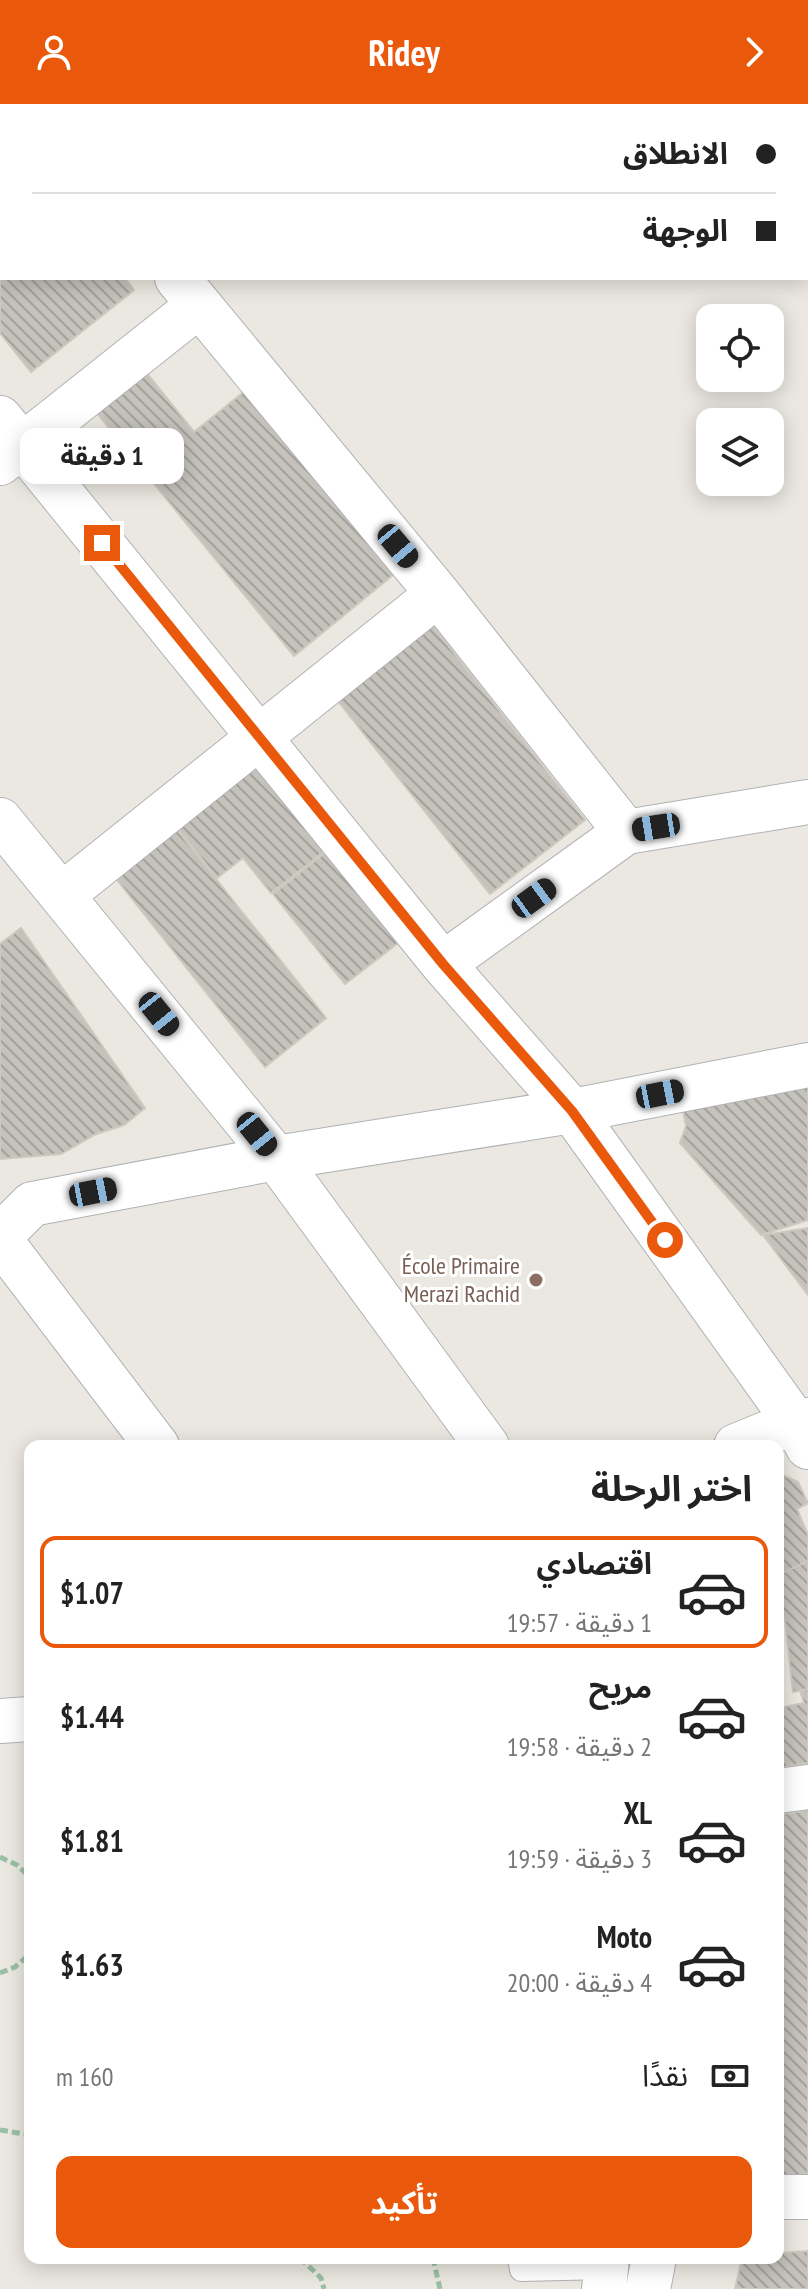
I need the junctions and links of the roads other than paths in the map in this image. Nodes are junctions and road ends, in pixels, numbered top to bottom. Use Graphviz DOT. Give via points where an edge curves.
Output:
graph roads {
  1 [pos="187,292"];
  2 [pos="8,443"];
  3 [pos="438,594"];
  4 [pos="260,737"];
  5 [pos="808,802"];
  6 [pos="0,820"];
  7 [pos="626,832"];
  8 [pos="62,895"];
  9 [pos="443,964"];
  10 [pos="808,1065"];
  11 [pos="572,1111"];
  12 [pos="276,1158"];
  13 [pos="0,1238"];
  14 [pos="804,1430"];
  15 [pos="152,1440"];
  16 [pos="483,1440"];
  17 [pos="762,1440"];
  18 [pos="24,1719"];
  19 [pos="0,1721"];
  20 [pos="808,1787"];
  21 [pos="784,1790"];
  22 [pos="784,2197"];
  23 [pos="808,2197"];
  24 [pos="520,2264"];
  25 [pos="653,2264"];
  26 [pos="592,2269"];
  27 [pos="648,2289"];
  1 -- 2 [label="street"];
  1 -- 3 [label="street"];
  2 -- 4 [label="street"];
  3 -- 4 [label="street"];
  3 -- 7 [label="street"];
  4 -- 8 [label="street"];
  4 -- 9 [label="street"];
  5 -- 7 [label="street"];
  6 -- 8 [label="street"];
  7 -- 9 [label="street"];
  8 -- 12 [label="street"];
  9 -- 11 [label="street"];
  10 -- 11 [label="street"];
  11 -- 12 [label="street"];
  11 -- 14 [label="street"];
  12 -- 13 [label="street" via="32,1204"];
  12 -- 16 [label="street"];
  13 -- 15 [label="street"];
  14 -- 17 [label="street"];
  18 -- 19 [label="street"];
  20 -- 21 [label="street"];
  22 -- 23 [label="street"];
  24 -- 26 [label="lane" via="521,2270"];
  25 -- 27 [label="street"];
}
